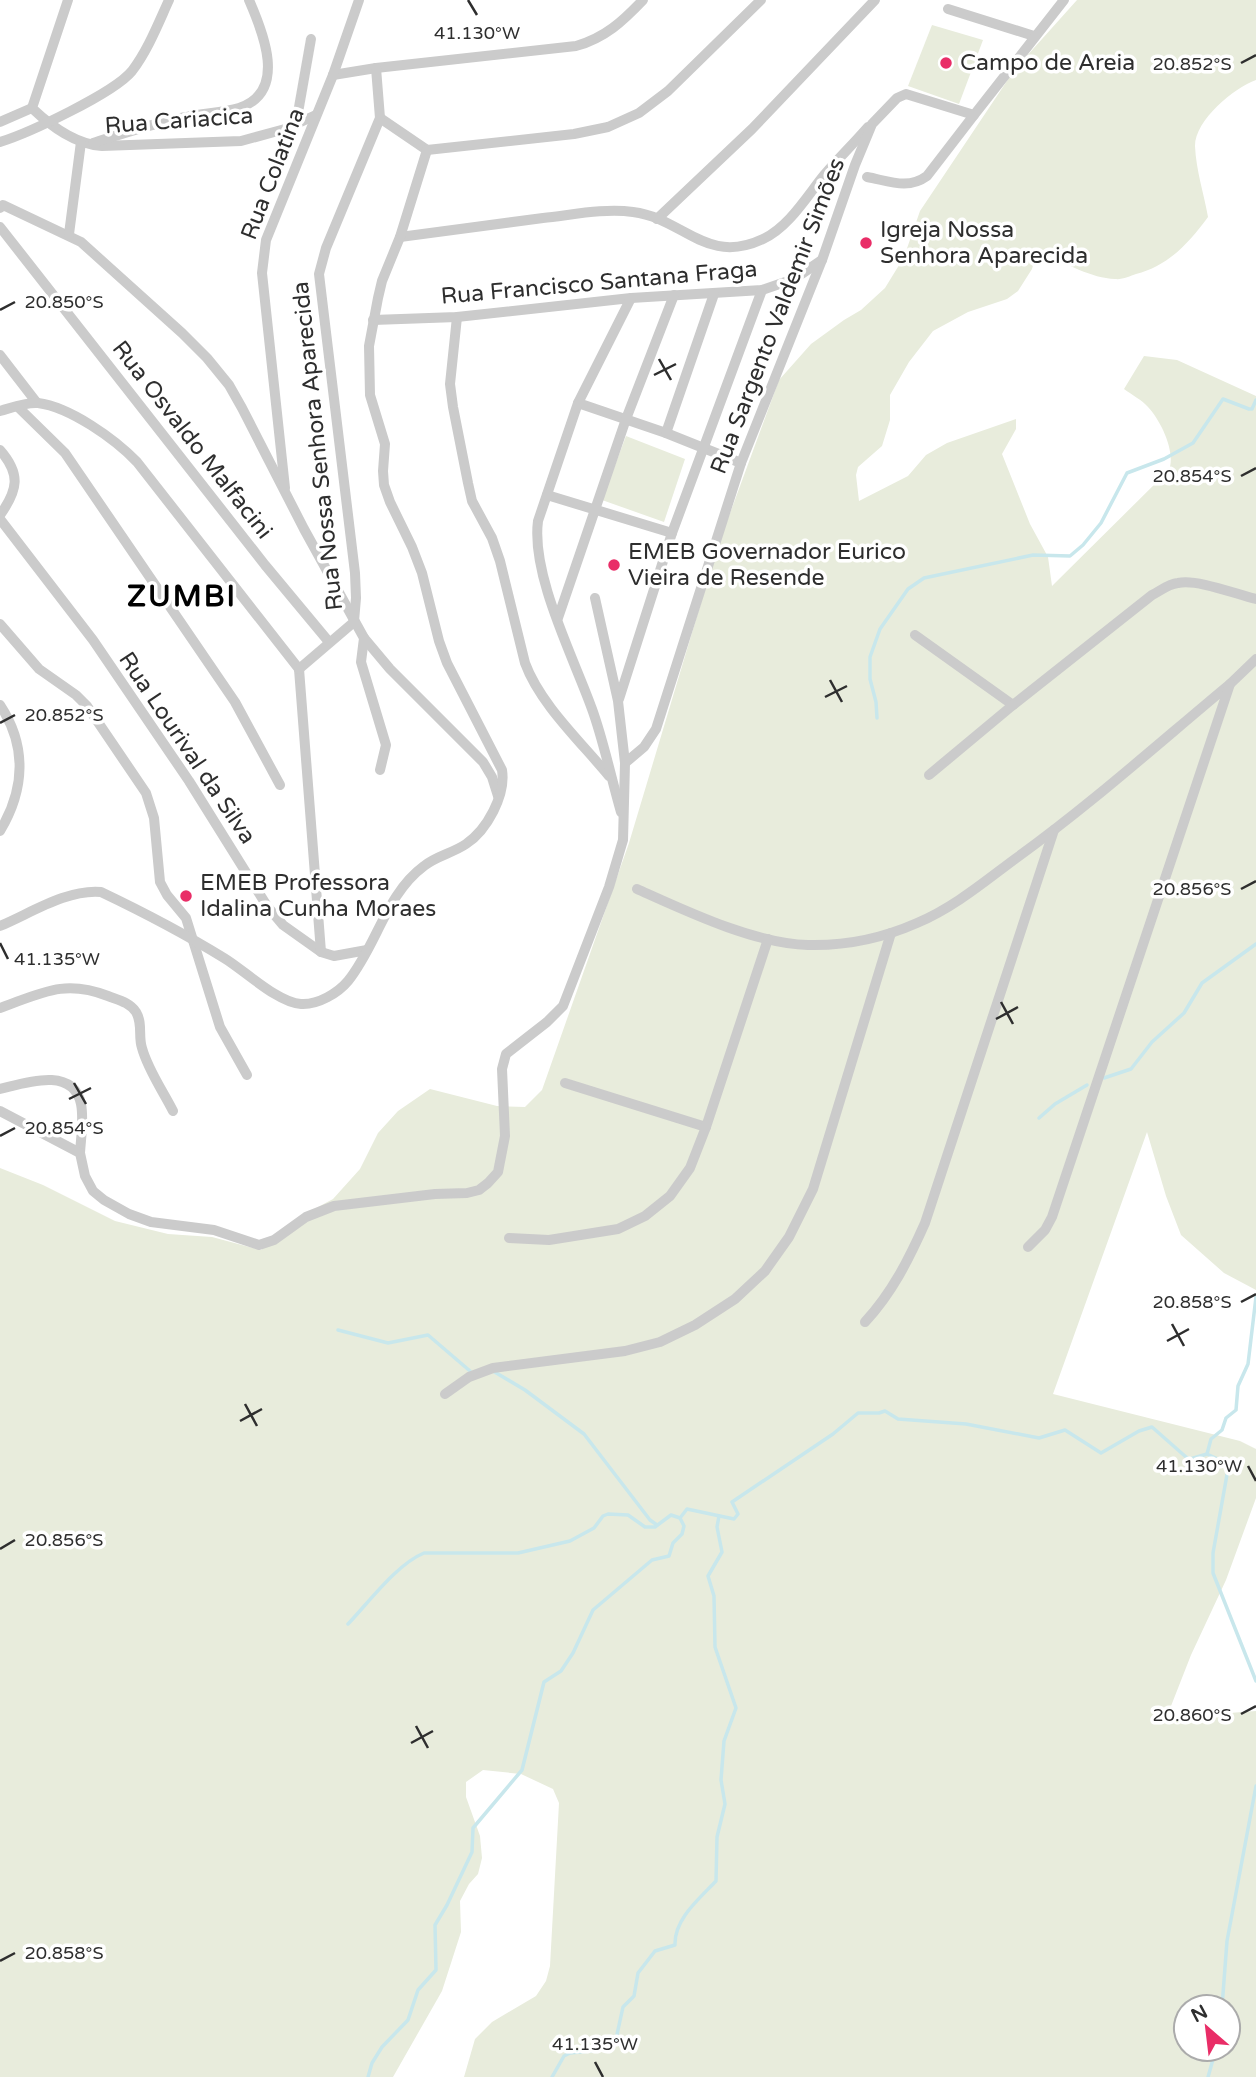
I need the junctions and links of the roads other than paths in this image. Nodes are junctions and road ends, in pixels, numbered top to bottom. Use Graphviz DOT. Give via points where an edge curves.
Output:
graph roads {
  1 [pos="68,0"];
  2 [pos="169,0"];
  3 [pos="249,0"];
  4 [pos="359,0"];
  5 [pos="643,0"];
  6 [pos="761,0"];
  7 [pos="875,0"];
  8 [pos="1065,0"];
  9 [pos="948,9"];
  10 [pos="1034,36"];
  11 [pos="311,39"];
  12 [pos="376,68"];
  13 [pos="333,75"];
  14 [pos="32,108"];
  15 [pos="974,114"];
  16 [pos="316,115"];
  17 [pos="380,118"];
  18 [pos="0,122"];
  19 [pos="47,122"];
  20 [pos="296,124"];
  21 [pos="872,124"];
  22 [pos="0,142"];
  23 [pos="84,144"];
  24 [pos="427,150"];
  25 [pos="867,177"];
  26 [pos="1,207"];
  27 [pos="657,219"];
  28 [pos="0,227"];
  29 [pos="69,234"];
  30 [pos="400,237"];
  31 [pos="822,260"];
  32 [pos="762,290"];
  33 [pos="714,294"];
  34 [pos="674,295"];
  35 [pos="631,298"];
  36 [pos="457,317"];
  37 [pos="373,320"];
  38 [pos="0,355"];
  39 [pos="37,403"];
  40 [pos="578,403"];
  41 [pos="18,407"];
  42 [pos="0,411"];
  43 [pos="626,419"];
  44 [pos="666,433"];
  45 [pos="705,448"];
  46 [pos="0,450"];
  47 [pos="741,463"];
  48 [pos="286,494"];
  49 [pos="547,495"];
  50 [pos="596,512"];
  51 [pos="0,517"];
  52 [pos="672,533"];
  53 [pos="595,598"];
  54 [pos="1256,599"];
  55 [pos="558,618"];
  56 [pos="354,622"];
  57 [pos="0,624"];
  58 [pos="915,635"];
  59 [pos="364,638"];
  60 [pos="329,642"];
  61 [pos="1256,659"];
  62 [pos="299,669"];
  63 [pos="1230,684"];
  64 [pos="618,701"];
  65 [pos="0,705"];
  66 [pos="1013,705"];
  67 [pos="625,763"];
  68 [pos="380,770"];
  69 [pos="929,775"];
  70 [pos="612,780"];
  71 [pos="280,785"];
  72 [pos="499,797"];
  73 [pos="625,822"];
  74 [pos="1054,830"];
  75 [pos="0,831"];
  76 [pos="637,889"];
  77 [pos="0,926"];
  78 [pos="891,933"];
  79 [pos="191,939"];
  80 [pos="768,939"];
  81 [pos="368,950"];
  82 [pos="321,952"];
  83 [pos="0,1008"];
  84 [pos="247,1075"];
  85 [pos="565,1083"];
  86 [pos="0,1089"];
  87 [pos="0,1111"];
  88 [pos="173,1111"];
  89 [pos="706,1127"];
  90 [pos="80,1153"];
  91 [pos="509,1238"];
  92 [pos="1028,1247"];
  93 [pos="865,1322"];
  94 [pos="445,1394"];
  1 -- 14 [label="street"];
  2 -- 19 [label="street" via="130,73 116,86"];
  3 -- 23 [label="street" via="264,34 268,72 255,101"];
  4 -- 13 [label="street, Rua Colatina"];
  5 -- 12 [label="street" via="606,34 576,46"];
  6 -- 24 [label="street" via="668,91 639,113 608,127"];
  7 -- 27 [label="street" via="752,129"];
  8 -- 10 [label="street"];
  9 -- 10 [label="street"];
  10 -- 15 [label="street"];
  11 -- 20 [label="street"];
  12 -- 13 [label="street"];
  12 -- 17 [label="street, Rua Nossa Senhora Aparecida"];
  13 -- 16 [label="street, Rua Colatina"];
  14 -- 18 [label="street"];
  14 -- 19 [label="street, Rua Cariacica"];
  15 -- 21 [label="street, Rua Sargento Valdemir Simões" via="905,94"];
  15 -- 25 [label="street" via="919,182"];
  16 -- 20 [label="street, Rua Cariacica"];
  16 -- 48 [label="street, Rua Colatina" via="262,257"];
  17 -- 24 [label="street"];
  17 -- 56 [label="street, Rua Nossa Senhora Aparecida" via="319,274 355,573"];
  19 -- 22 [label="street"];
  19 -- 23 [label="street, Rua Cariacica"];
  20 -- 23 [label="street, Rua Cariacica" via="241,141"];
  21 -- 27 [label="street" via="778,230 762,240 728,248 699,242"];
  21 -- 31 [label="street, Rua Sargento Valdemir Simões"];
  23 -- 29 [label="street"];
  24 -- 30 [label="street"];
  26 -- 29 [label="street"];
  27 -- 30 [label="street" via="613,211"];
  28 -- 60 [label="street, Rua Osvaldo Malfacini"];
  29 -- 48 [label="street" via="207,358 235,397"];
  30 -- 37 [label="street" via="382,281"];
  31 -- 32 [label="street, Rua Francisco Santana Fraga" via="794,279"];
  31 -- 47 [label="street, Rua Sargento Valdemir Simões"];
  32 -- 33 [label="street, Rua Francisco Santana Fraga"];
  32 -- 45 [label="street"];
  33 -- 34 [label="street, Rua Francisco Santana Fraga"];
  33 -- 44 [label="street"];
  34 -- 35 [label="street, Rua Francisco Santana Fraga"];
  34 -- 43 [label="street"];
  35 -- 36 [label="street, Rua Francisco Santana Fraga"];
  35 -- 40 [label="street"];
  36 -- 37 [label="street, Rua Francisco Santana Fraga"];
  36 -- 70 [label="street" via="450,384 453,407 472,501 500,561 525,663 545,701"];
  37 -- 72 [label="street" via="369,380 386,444 384,485 422,573 447,663 499,762 503,778"];
  38 -- 39 [label="street"];
  39 -- 41 [label="street"];
  39 -- 62 [label="street" via="89,424 122,446"];
  40 -- 43 [label="street"];
  40 -- 49 [label="street"];
  41 -- 42 [label="street"];
  41 -- 71 [label="street" via="65,453 235,702"];
  43 -- 44 [label="street"];
  43 -- 50 [label="street"];
  44 -- 45 [label="street"];
  45 -- 47 [label="street"];
  45 -- 52 [label="street"];
  46 -- 51 [label="street, Rua Lourival da Silva" via="14,470 15,484"];
  47 -- 67 [label="street, Rua Sargento Valdemir Simões" via="656,729"];
  48 -- 56 [label="street"];
  49 -- 50 [label="street"];
  49 -- 55 [label="street" via="538,521 537,550"];
  50 -- 52 [label="street"];
  50 -- 55 [label="street"];
  51 -- 82 [label="street, Rua Lourival da Silva" via="93,640 189,780 267,906 283,925"];
  52 -- 64 [label="street"];
  53 -- 64 [label="street"];
  54 -- 66 [label="street" via="1191,582 1166,587"];
  55 -- 70 [label="street"];
  56 -- 59 [label="street"];
  56 -- 60 [label="street"];
  57 -- 79 [label="street" via="39,669 87,706 146,793 160,882 186,918"];
  58 -- 66 [label="street"];
  59 -- 68 [label="street" via="361,662 386,745"];
  59 -- 72 [label="street" via="483,762"];
  60 -- 62 [label="street"];
  61 -- 63 [label="street"];
  62 -- 82 [label="street"];
  63 -- 74 [label="street"];
  63 -- 92 [label="street" via="1052,1217"];
  64 -- 67 [label="street"];
  65 -- 75 [label="street" via="18,741 21,762 17,792"];
  66 -- 69 [label="street"];
  67 -- 73 [label="street"];
  70 -- 73 [label="street"];
  72 -- 81 [label="street" via="468,843 412,874"];
  73 -- 90 [label="street" via="619,858 563,1006 506,1054 502,1069 505,1136 498,1172 478,1190 334,1206 259,1245 214,1230 150,1222 129,1214 93,1191"];
  74 -- 78 [label="street" via="958,902"];
  74 -- 93 [label="street" via="925,1223 900,1275"];
  76 -- 80 [label="street"];
  77 -- 79 [label="street" via="88,891 101,892"];
  78 -- 80 [label="street" via="833,945"];
  78 -- 94 [label="street" via="813,1189 789,1237 765,1270 735,1299 660,1342 625,1351 493,1368 468,1377"];
  79 -- 81 [label="street" via="285,999 301,1004 333,994"];
  79 -- 84 [label="street" via="220,1027"];
  80 -- 89 [label="street"];
  81 -- 82 [label="street" via="334,956"];
  83 -- 88 [label="street" via="70,986 129,1004 140,1023 145,1056"];
  85 -- 89 [label="street"];
  86 -- 90 [label="street" via="54,1080 72,1088 80,1102"];
  87 -- 90 [label="street"];
  89 -- 91 [label="street" via="690,1168 670,1196 645,1216 579,1237"];
}
